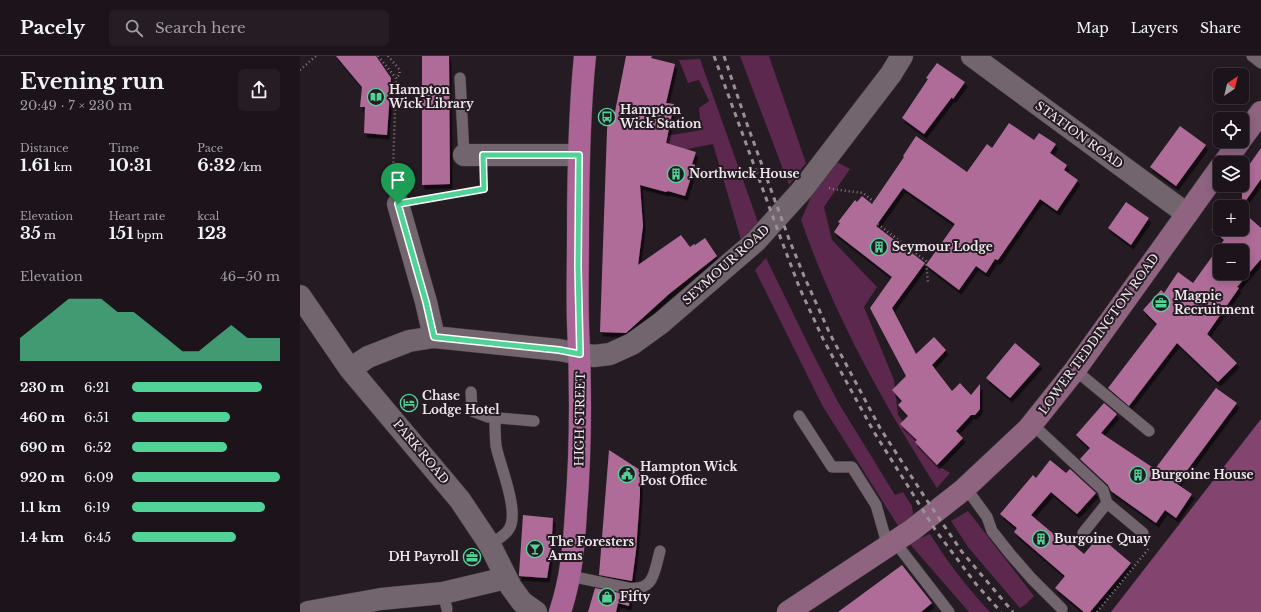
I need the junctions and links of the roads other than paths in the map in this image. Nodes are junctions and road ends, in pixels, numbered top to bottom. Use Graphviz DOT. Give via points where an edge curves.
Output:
graph roads {
  1 [pos="585,56"];
  2 [pos="902,56"];
  3 [pos="972,56"];
  4 [pos="1252,56"];
  5 [pos="1261,63"];
  6 [pos="460,78"];
  7 [pos="473,155"];
  8 [pos="579,155"];
  9 [pos="1213,178"];
  10 [pos="398,204"];
  11 [pos="1187,214"];
  12 [pos="300,296"];
  13 [pos="434,337"];
  14 [pos="580,354"];
  15 [pos="350,369"];
  16 [pos="1075,370"];
  17 [pos="471,392"];
  18 [pos="799,416"];
  19 [pos="496,418"];
  20 [pos="534,421"];
  21 [pos="1032,424"];
  22 [pos="1149,430"];
  23 [pos="966,488"];
  24 [pos="1107,503"];
  25 [pos="1143,533"];
  26 [pos="1083,534"];
  27 [pos="892,544"];
  28 [pos="490,545"];
  29 [pos="660,551"];
  30 [pos="570,576"];
  31 [pos="506,578"];
  32 [pos="382,606"];
  33 [pos="1062,609"];
  34 [pos="308,612"];
  35 [pos="536,612"];
  36 [pos="560,612"];
  37 [pos="788,612"];
  38 [pos="949,612"];
  1 -- 8 [label="main road, HIGH STREET"];
  2 -- 14 [label="street, SEYMOUR ROAD" via="802,190 756,241 661,323 632,344 610,354"];
  3 -- 11 [label="street, STATION ROAD"];
  4 -- 5 [label="lane"];
  6 -- 7 [label="lane"];
  7 -- 8 [label="street"];
  8 -- 14 [label="main road, HIGH STREET"];
  9 -- 11 [label="street, LOWER TEDDINGTON ROAD"];
  10 -- 13 [label="street"];
  11 -- 16 [label="street, LOWER TEDDINGTON ROAD"];
  12 -- 15 [label="street, PARK ROAD"];
  13 -- 14 [label="street, SEYMOUR ROAD"];
  13 -- 15 [label="street, SEYMOUR ROAD" via="409,341 368,357"];
  14 -- 30 [label="main road, HIGH STREET" via="579,480"];
  15 -- 28 [label="street, PARK ROAD" via="449,486"];
  16 -- 21 [label="street, LOWER TEDDINGTON ROAD"];
  16 -- 22 [label="lane"];
  17 -- 19 [label="lane" via="472,411 488,418"];
  18 -- 27 [label="lane" via="832,467 852,467 876,505"];
  19 -- 20 [label="lane"];
  19 -- 28 [label="lane" via="496,446 513,515 509,530"];
  21 -- 23 [label="street, LOWER TEDDINGTON ROAD"];
  21 -- 24 [label="lane" via="1103,490"];
  23 -- 27 [label="street, LOWER TEDDINGTON ROAD"];
  23 -- 33 [label="lane" via="985,513 992,531 1011,555"];
  24 -- 25 [label="lane"];
  24 -- 26 [label="lane"];
  27 -- 37 [label="street, LOWER TEDDINGTON ROAD"];
  27 -- 38 [label="lane"];
  28 -- 31 [label="street, PARK ROAD"];
  29 -- 30 [label="lane" via="652,577 644,587 628,588"];
  30 -- 36 [label="main road, HIGH STREET"];
  31 -- 32 [label="street" via="445,601"];
  31 -- 35 [label="street, PARK ROAD" via="522,602"];
  32 -- 34 [label="street"];
}
